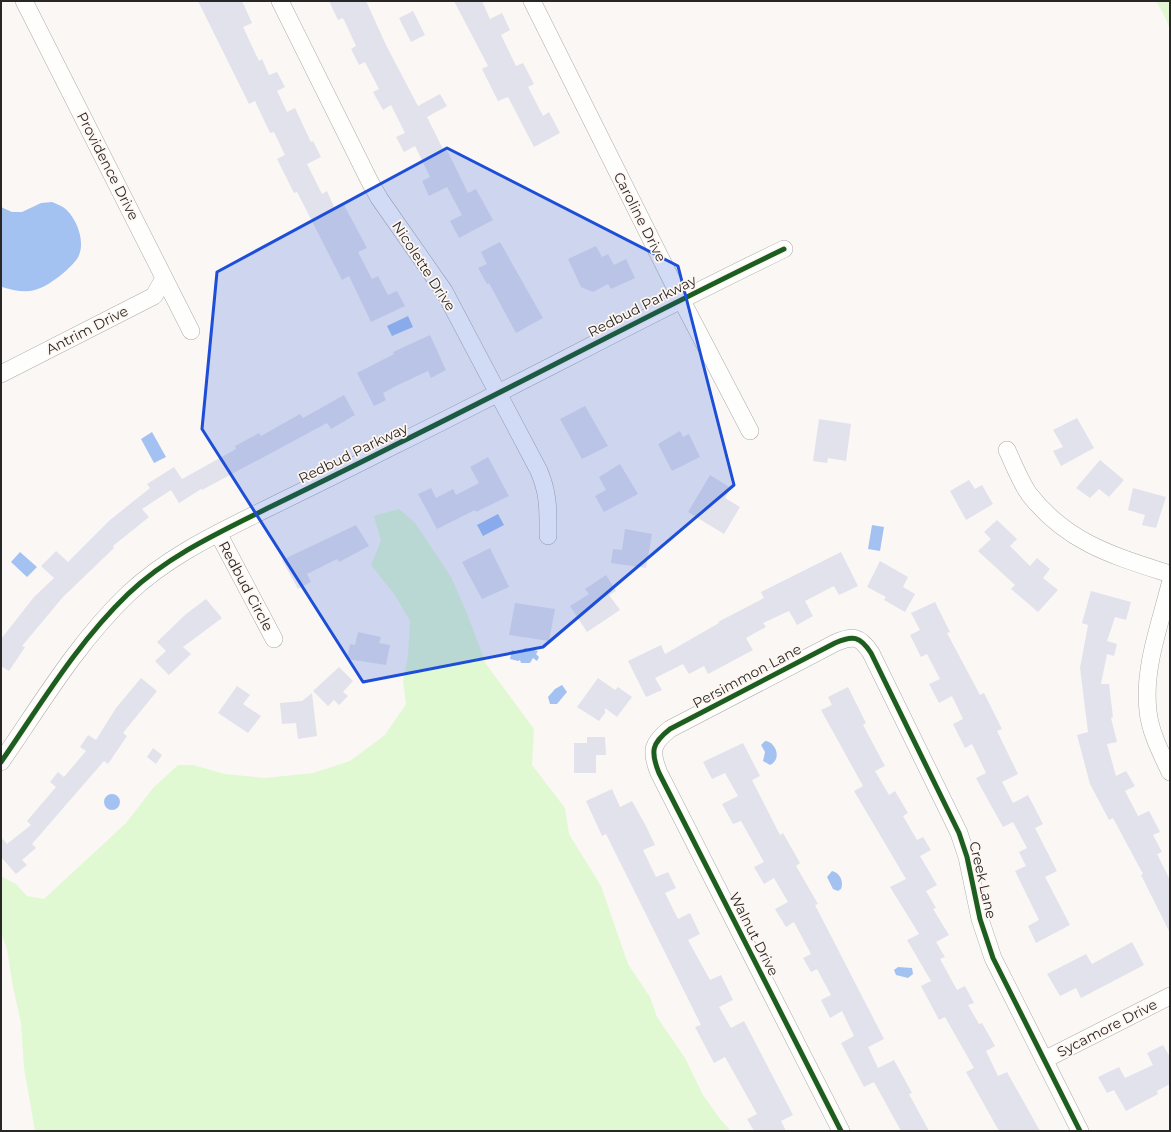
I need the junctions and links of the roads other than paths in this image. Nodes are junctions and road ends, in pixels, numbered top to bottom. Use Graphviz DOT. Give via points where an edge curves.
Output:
graph roads {
  1 [pos="24,1"];
  2 [pos="280,1"];
  3 [pos="532,1"];
  4 [pos="784,249"];
  5 [pos="164,278"];
  6 [pos="681,299"];
  7 [pos="191,331"];
  8 [pos="1,374"];
  9 [pos="498,394"];
  10 [pos="750,431"];
  11 [pos="1007,450"];
  12 [pos="218,533"];
  13 [pos="548,536"];
  14 [pos="1170,574"];
  15 [pos="1170,584"];
  16 [pos="858,638"];
  17 [pos="274,639"];
  18 [pos="653,747"];
  19 [pos="1,762"];
  20 [pos="1170,772"];
  21 [pos="1170,996"];
  22 [pos="1044,1060"];
  23 [pos="841,1131"];
  24 [pos="1080,1131"];
  1 -- 5 [label="street, Providence Drive"];
  2 -- 9 [label="street, Nicolette Drive" via="373,187 444,291"];
  3 -- 6 [label="street, Caroline Drive"];
  4 -- 6 [label="street, Redbud Parkway"];
  5 -- 7 [label="street, Providence Drive"];
  5 -- 8 [label="street, Antrim Drive" via="154,296"];
  6 -- 9 [label="street, Redbud Parkway"];
  6 -- 10 [label="street, Caroline Drive"];
  9 -- 12 [label="street, Redbud Parkway"];
  9 -- 13 [label="street, Nicolette Drive" via="546,489"];
  11 -- 14 [label="street" via="1029,493 1069,532 1109,554"];
  12 -- 17 [label="street, Redbud Circle"];
  12 -- 19 [label="street, Redbud Parkway" via="174,558 128,594 93,633 50,688"];
  15 -- 20 [label="street" via="1152,655 1147,695 1151,726"];
  16 -- 18 [label="street, Persimmon Lane" via="835,643 670,729 660,736"];
  16 -- 22 [label="street, Creek Lane" via="871,653 959,833 987,944"];
  18 -- 23 [label="street, Walnut Drive" via="653,760 659,773"];
  21 -- 22 [label="street, Sycamore Drive"];
  22 -- 24 [label="street, Creek Lane"];
}
